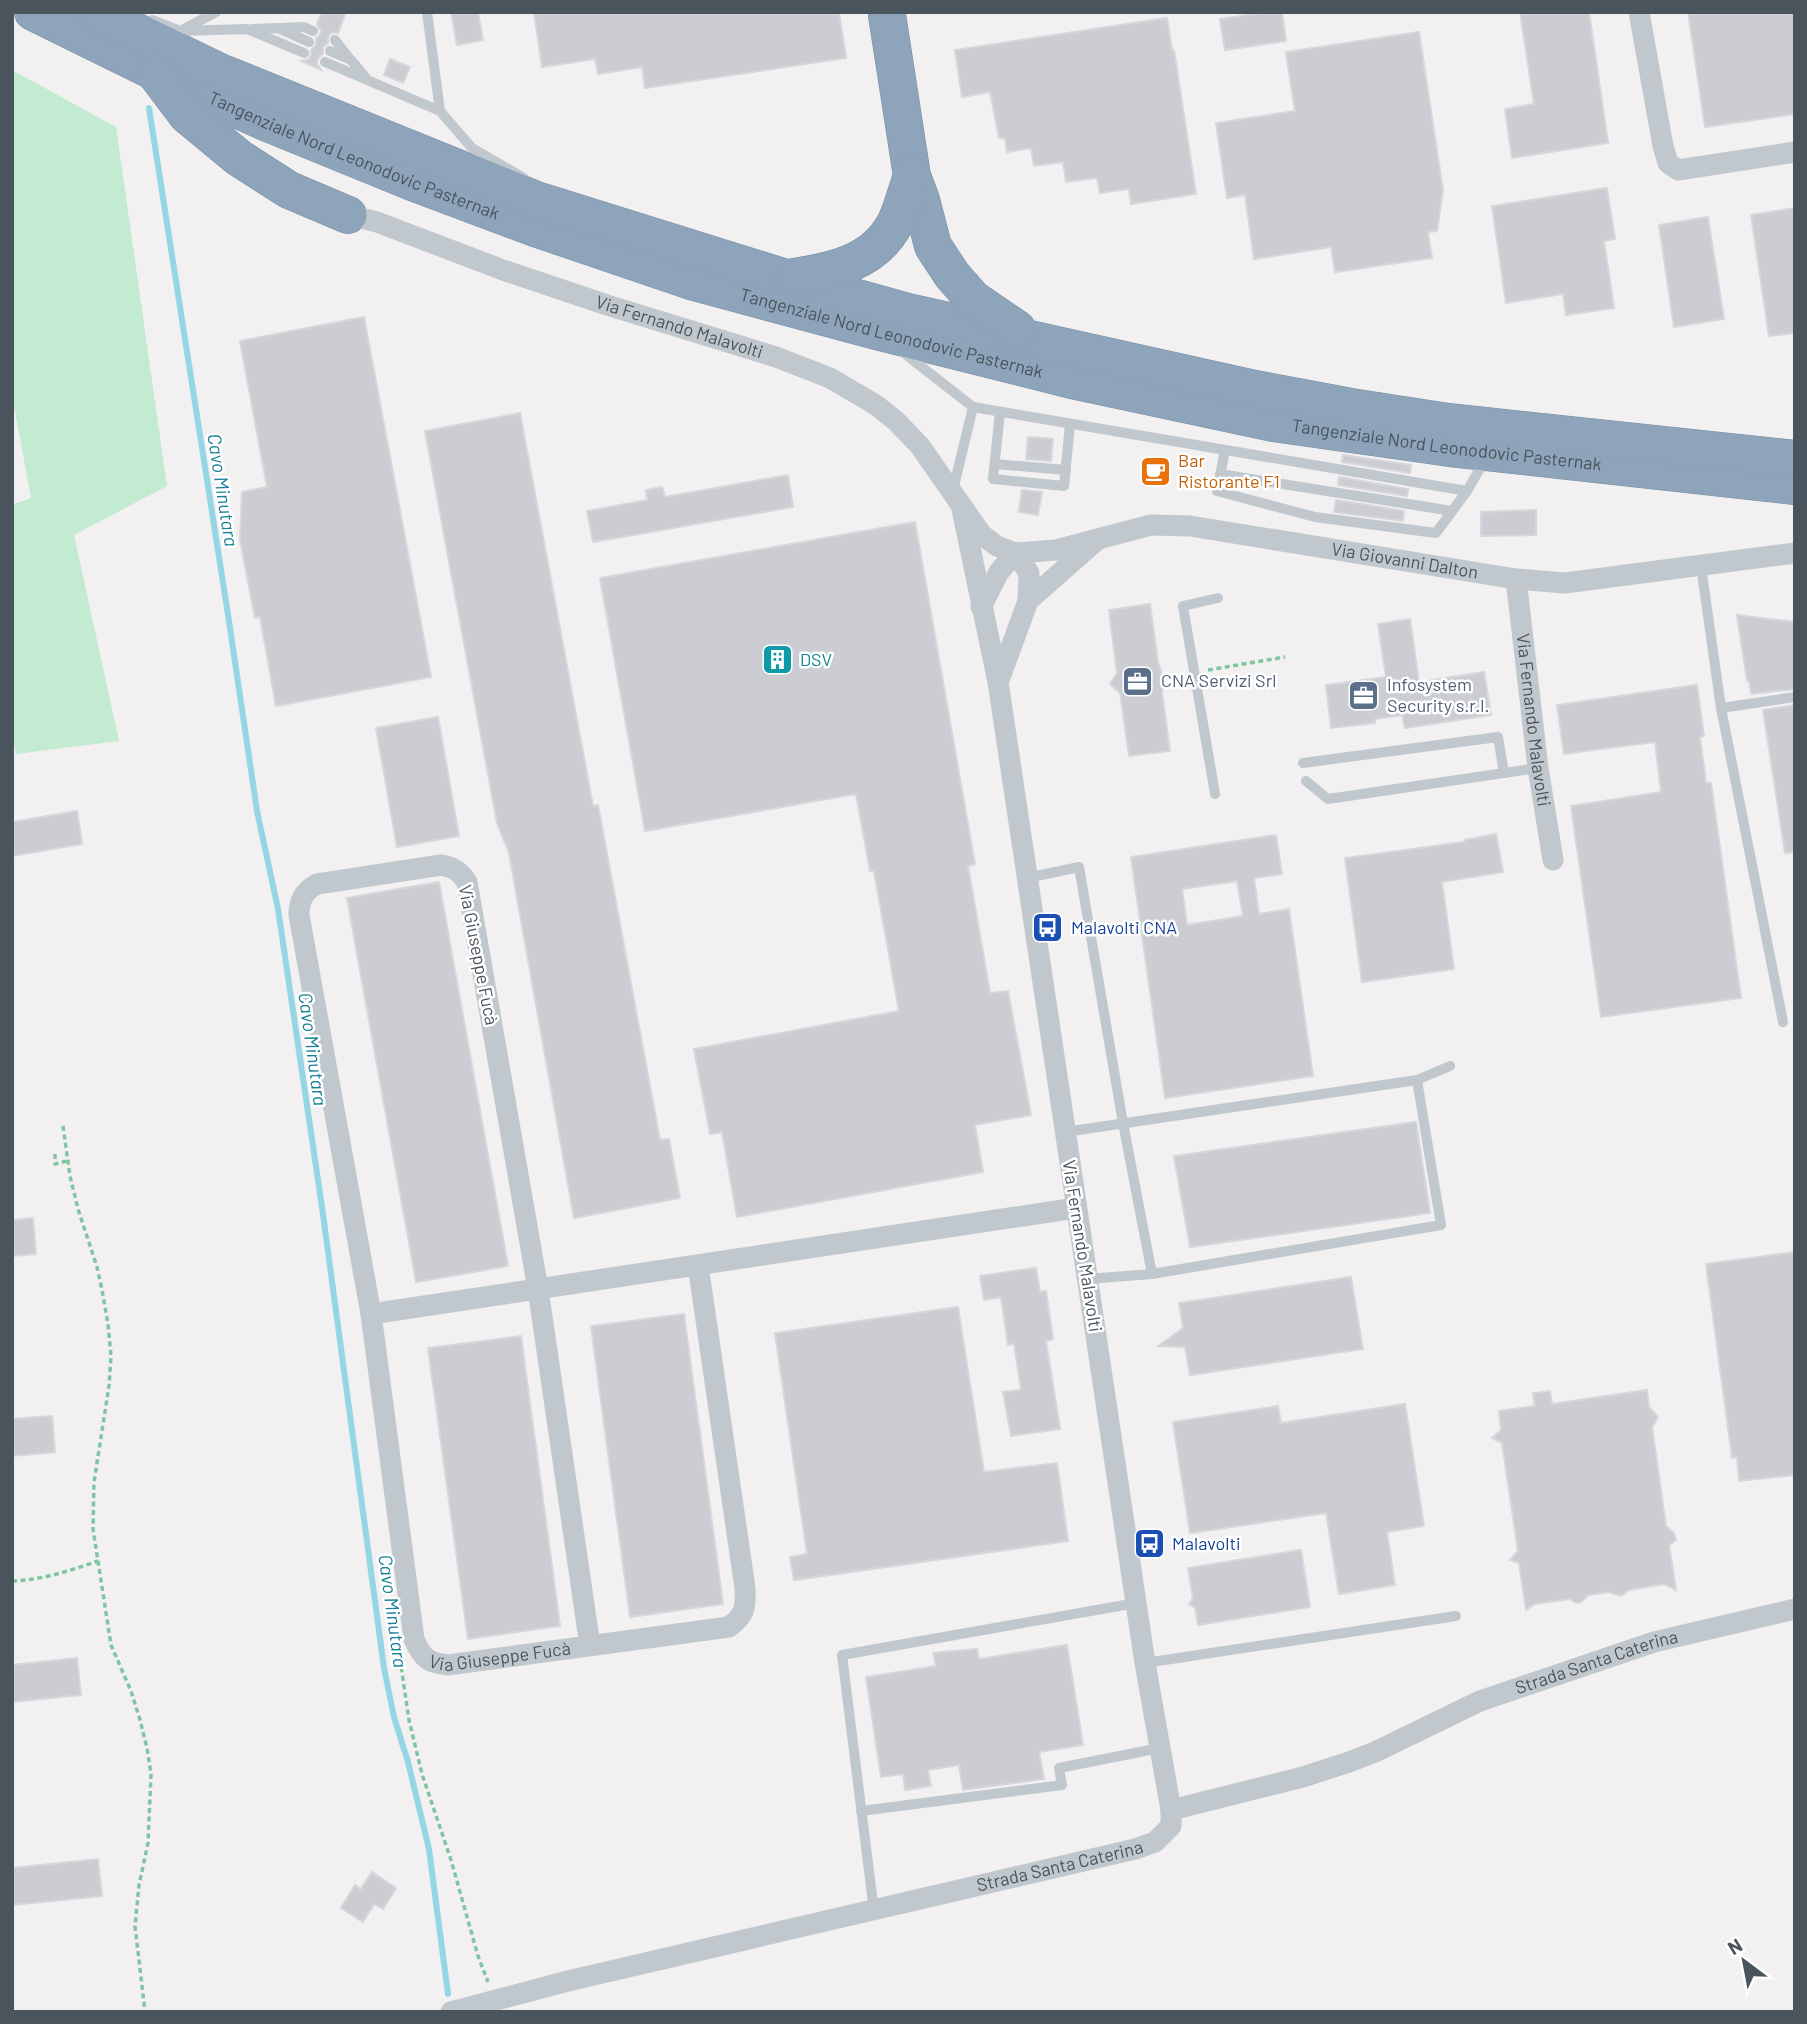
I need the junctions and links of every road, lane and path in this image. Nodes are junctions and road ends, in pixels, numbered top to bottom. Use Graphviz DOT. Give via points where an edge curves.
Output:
graph roads {
  1 [pos="33,12"];
  2 [pos="96,12"];
  3 [pos="216,12"];
  4 [pos="427,12"];
  5 [pos="1639,12"];
  6 [pos="892,13"];
  7 [pos="145,17"];
  8 [pos="247,29"];
  9 [pos="180,31"];
  10 [pos="311,36"];
  11 [pos="332,46"];
  12 [pos="304,53"];
  13 [pos="325,62"];
  14 [pos="153,71"];
  15 [pos="368,80"];
  16 [pos="440,111"];
  17 [pos="1795,152"];
  18 [pos="912,176"];
  19 [pos="539,201"];
  20 [pos="348,215"];
  21 [pos="786,278"];
  22 [pos="876,331"];
  23 [pos="1034,340"];
  24 [pos="973,407"];
  25 [pos="1000,412"];
  26 [pos="1070,424"];
  27 [pos="1225,450"];
  28 [pos="1489,453"];
  29 [pos="1795,458"];
  30 [pos="1220,474"];
  31 [pos="1795,486"];
  32 [pos="1467,491"];
  33 [pos="957,500"];
  34 [pos="1451,511"];
  35 [pos="1098,539"];
  36 [pos="1015,553"];
  37 [pos="1795,553"];
  38 [pos="1700,566"];
  39 [pos="1516,579"];
  40 [pos="1218,598"];
  41 [pos="1028,601"];
  42 [pos="981,607"];
  43 [pos="1285,657"];
  44 [pos="1194,672"];
  45 [pos="1163,677"];
  46 [pos="998,682"];
  47 [pos="1795,697"];
  48 [pos="1721,708"];
  49 [pos="1303,763"];
  50 [pos="1538,768"];
  51 [pos="1504,773"];
  52 [pos="1306,781"];
  53 [pos="1215,794"];
  54 [pos="1553,860"];
  55 [pos="1027,878"];
  56 [pos="1783,1022"];
  57 [pos="1450,1066"];
  58 [pos="1418,1080"];
  59 [pos="1123,1123"];
  60 [pos="63,1126"];
  61 [pos="1065,1132"];
  62 [pos="55,1154"];
  63 [pos="68,1161"];
  64 [pos="1076,1208"];
  65 [pos="698,1265"];
  66 [pos="1152,1274"];
  67 [pos="1087,1279"];
  68 [pos="538,1289"];
  69 [pos="371,1314"];
  70 [pos="98,1561"];
  71 [pos="12,1581"];
  72 [pos="1136,1603"];
  73 [pos="1795,1608"];
  74 [pos="1456,1616"];
  75 [pos="590,1646"];
  76 [pos="1145,1663"];
  77 [pos="1160,1748"];
  78 [pos="1171,1810"];
  79 [pos="862,1811"];
  80 [pos="874,1910"];
  81 [pos="145,2012"];
  82 [pos="451,2012"];
  1 -- 14 [label="highway, Tangenziale Nord Leonodovic Pasternak"];
  2 -- 19 [label="highway, Tangenziale Nord Leonodovic Pasternak" via="220,72"];
  3 -- 9 [label="lane"];
  4 -- 16 [label="lane"];
  5 -- 17 [label="street" via="1668,163 1678,170"];
  6 -- 18 [label="highway"];
  7 -- 9 [label="lane"];
  8 -- 9 [label="lane"];
  8 -- 10 [label="lane" via="304,27"];
  8 -- 12 [label="lane"];
  11 -- 15 [label="lane"];
  13 -- 15 [label="lane"];
  14 -- 20 [label="highway" via="187,115 239,159 289,190"];
  14 -- 22 [label="highway, Tangenziale Nord Leonodovic Pasternak" via="277,127 535,228 694,282"];
  15 -- 16 [label="lane"];
  16 -- 19 [label="lane" via="472,148 522,176"];
  18 -- 21 [label="highway" via="894,226 872,252 826,272"];
  18 -- 23 [label="highway" via="933,246 952,275 973,299"];
  19 -- 21 [label="highway, Tangenziale Nord Leonodovic Pasternak"];
  20 -- 33 [label="street, Via Fernando Malavolti" via="830,378 896,421 920,446"];
  21 -- 23 [label="highway, Tangenziale Nord Leonodovic Pasternak"];
  22 -- 24 [label="lane"];
  22 -- 28 [label="highway, Tangenziale Nord Leonodovic Pasternak" via="1076,381 1273,423"];
  23 -- 29 [label="highway, Tangenziale Nord Leonodovic Pasternak" via="1255,389 1448,422"];
  24 -- 25 [label="lane"];
  24 -- 33 [label="lane"];
  25 -- 26 [label="lane"];
  25 -- 26 [label="lane" via="995,464 1066,470"];
  26 -- 27 [label="lane"];
  27 -- 30 [label="lane"];
  27 -- 32 [label="lane"];
  28 -- 31 [label="highway, Tangenziale Nord Leonodovic Pasternak"];
  28 -- 32 [label="lane"];
  30 -- 34 [label="lane"];
  30 -- 34 [label="lane" via="1217,492 1315,517 1436,533"];
  32 -- 34 [label="lane"];
  33 -- 36 [label="street, Via Fernando Malavolti" via="982,535"];
  33 -- 42 [label="street, Via Fernando Malavolti"];
  35 -- 36 [label="street, Via Giovanni Dalton" via="1056,550"];
  35 -- 39 [label="street, Via Giovanni Dalton" via="1150,525 1190,526"];
  35 -- 41 [label="street, Via Fernando Malavolti"];
  36 -- 41 [label="street, Via Fernando Malavolti" via="1029,573"];
  36 -- 42 [label="street"];
  37 -- 38 [label="street, Via Giovanni Dalton"];
  38 -- 39 [label="street, Via Giovanni Dalton" via="1565,583"];
  38 -- 48 [label="lane"];
  39 -- 50 [label="street, Via Fernando Malavolti"];
  40 -- 44 [label="lane" via="1182,606"];
  41 -- 46 [label="street, Via Fernando Malavolti"];
  42 -- 46 [label="street, Via Fernando Malavolti"];
  43 -- 44 [label="path"];
  44 -- 45 [label="path"];
  44 -- 53 [label="lane"];
  46 -- 55 [label="street, Via Fernando Malavolti"];
  47 -- 48 [label="lane"];
  48 -- 56 [label="lane"];
  49 -- 51 [label="lane" via="1498,737"];
  50 -- 51 [label="lane"];
  50 -- 54 [label="street, Via Fernando Malavolti"];
  51 -- 52 [label="lane" via="1328,799"];
  55 -- 59 [label="lane" via="1079,867"];
  55 -- 61 [label="street, Via Fernando Malavolti"];
  57 -- 58 [label="lane"];
  58 -- 59 [label="lane"];
  58 -- 66 [label="lane" via="1441,1225"];
  59 -- 61 [label="lane"];
  59 -- 66 [label="lane"];
  60 -- 63 [label="path"];
  61 -- 64 [label="street, Via Fernando Malavolti"];
  62 -- 63 [label="path" via="55,1164"];
  63 -- 70 [label="path" via="97,1267 111,1356 94,1482"];
  64 -- 65 [label="street"];
  64 -- 67 [label="street, Via Fernando Malavolti"];
  65 -- 68 [label="street"];
  65 -- 75 [label="street, Via Giuseppe Fucà" via="746,1605 729,1627"];
  66 -- 67 [label="lane"];
  67 -- 72 [label="street, Via Fernando Malavolti"];
  68 -- 69 [label="street"];
  68 -- 69 [label="street, Via Giuseppe Fucà" via="467,882 451,866 427,866 317,884 309,888 299,906"];
  68 -- 75 [label="street, Via Giuseppe Fucà"];
  69 -- 75 [label="street, Via Giuseppe Fucà" via="414,1639 420,1652 435,1664 448,1665"];
  70 -- 71 [label="path" via="62,1573"];
  70 -- 81 [label="path" via="111,1645 140,1720 151,1774 148,1843 135,1926"];
  72 -- 76 [label="street, Via Fernando Malavolti"];
  72 -- 79 [label="lane" via="842,1655"];
  73 -- 78 [label="street, Strada Santa Caterina" via="1654,1642 1480,1701 1349,1762"];
  74 -- 76 [label="lane"];
  76 -- 77 [label="street, Via Fernando Malavolti"];
  77 -- 78 [label="street, Via Fernando Malavolti"];
  77 -- 79 [label="lane" via="1059,1769 1062,1785"];
  78 -- 80 [label="street, Strada Santa Caterina" via="1167,1832 1148,1845"];
  79 -- 80 [label="lane"];
  80 -- 82 [label="street, Strada Santa Caterina"];
}
